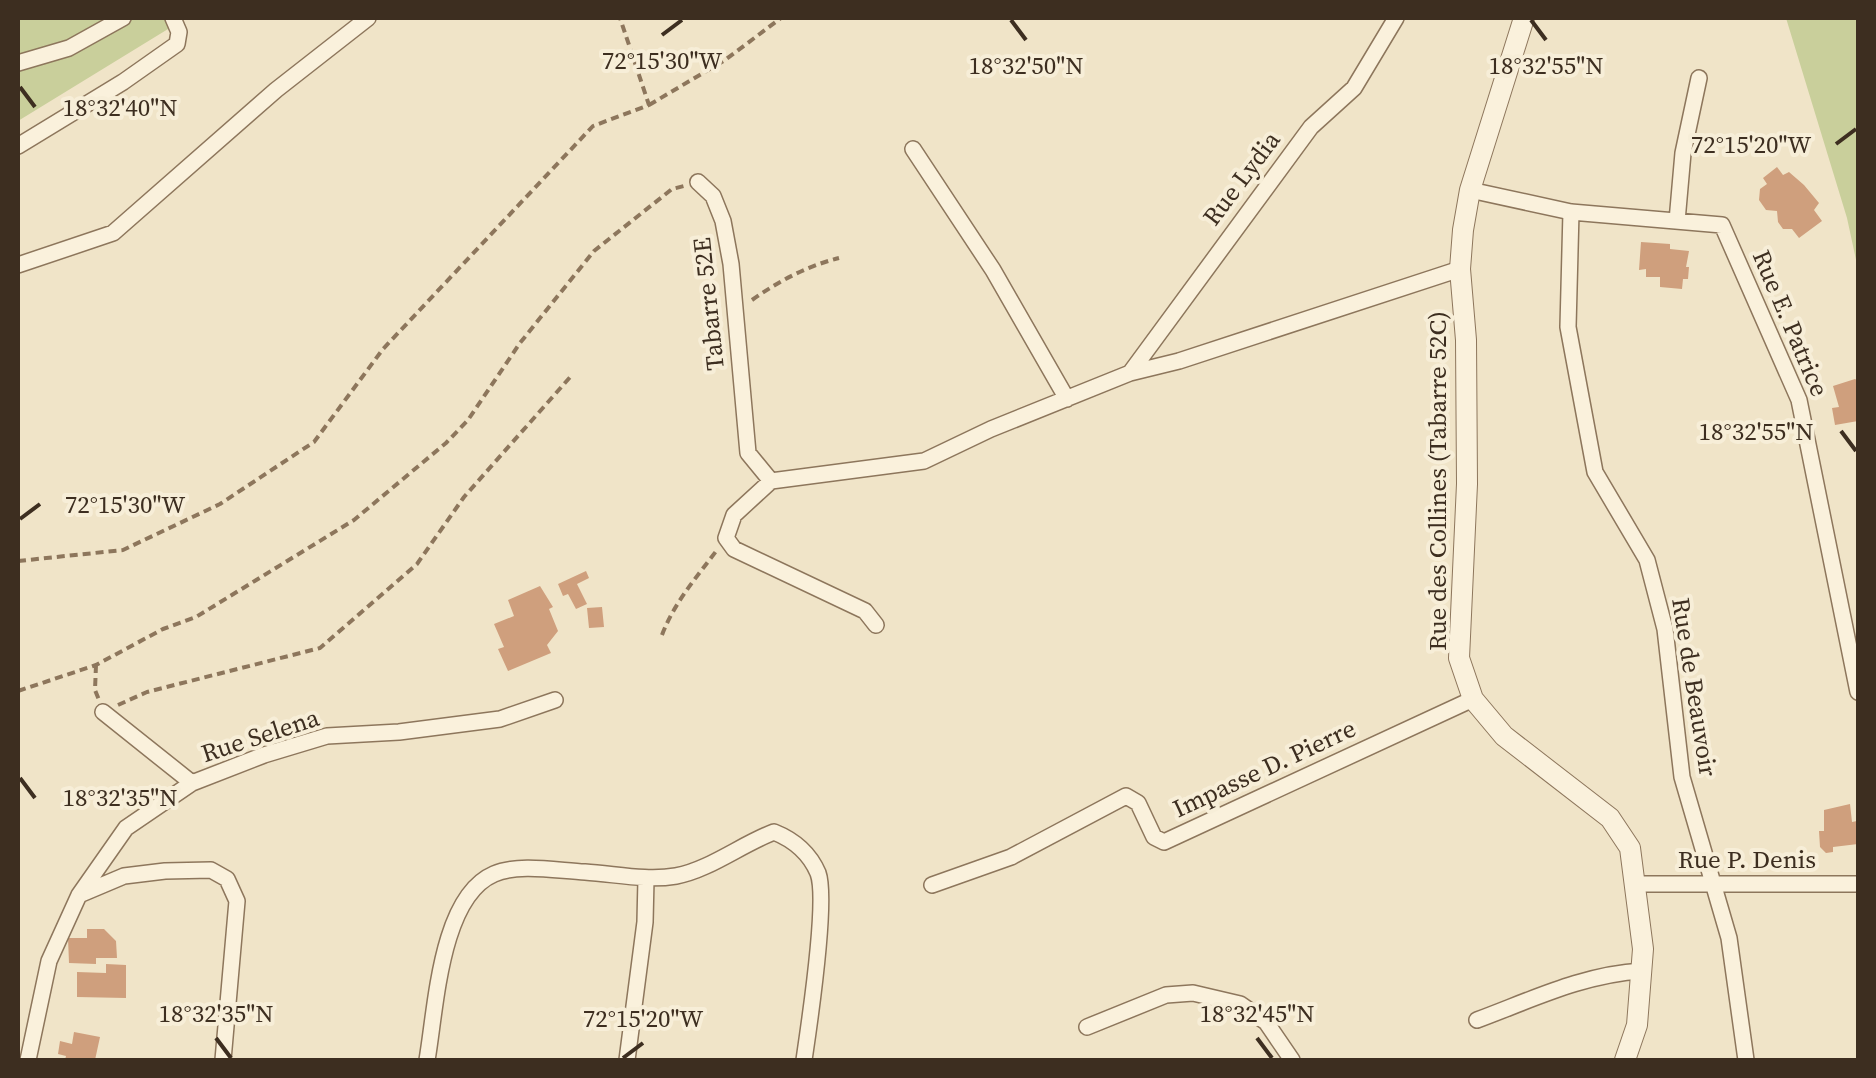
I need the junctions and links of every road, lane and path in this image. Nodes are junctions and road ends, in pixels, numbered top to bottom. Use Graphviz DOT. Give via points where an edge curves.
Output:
graph roads {
  1 [pos="123,18"];
  2 [pos="173,18"];
  3 [pos="368,18"];
  4 [pos="620,18"];
  5 [pos="781,18"];
  6 [pos="1396,18"];
  7 [pos="1524,18"];
  8 [pos="18,63"];
  9 [pos="1699,78"];
  10 [pos="649,105"];
  11 [pos="18,146"];
  12 [pos="913,149"];
  13 [pos="698,182"];
  14 [pos="1470,190"];
  15 [pos="1571,212"];
  16 [pos="1678,221"];
  17 [pos="839,258"];
  18 [pos="18,265"];
  19 [pos="1460,270"];
  20 [pos="735,311"];
  21 [pos="1130,373"];
  22 [pos="572,375"];
  23 [pos="1067,398"];
  24 [pos="771,481"];
  25 [pos="726,538"];
  26 [pos="18,562"];
  27 [pos="876,625"];
  28 [pos="662,635"];
  29 [pos="96,665"];
  30 [pos="18,690"];
  31 [pos="1858,692"];
  32 [pos="1473,699"];
  33 [pos="555,700"];
  34 [pos="103,712"];
  35 [pos="192,783"];
  36 [pos="646,879"];
  37 [pos="932,884"];
  38 [pos="1636,884"];
  39 [pos="1712,884"];
  40 [pos="1858,884"];
  41 [pos="79,895"];
  42 [pos="1642,971"];
  43 [pos="1477,1020"];
  44 [pos="1087,1028"];
  45 [pos="28,1060"];
  46 [pos="222,1060"];
  47 [pos="427,1060"];
  48 [pos="627,1060"];
  49 [pos="804,1060"];
  50 [pos="1292,1060"];
  51 [pos="1625,1060"];
  52 [pos="1746,1060"];
  1 -- 8 [label="street" via="69,48"];
  2 -- 11 [label="street" via="177,44"];
  3 -- 18 [label="street" via="113,233"];
  4 -- 10 [label="path"];
  5 -- 10 [label="path"];
  6 -- 21 [label="street, Rue Lydia" via="1354,88 1311,126"];
  7 -- 14 [label="street, Rue des Collines (Tabarre 52C)"];
  9 -- 16 [label="street" via="1680,171"];
  10 -- 26 [label="path" via="592,126 383,349 314,442 220,504 123,550"];
  12 -- 23 [label="street"];
  13 -- 20 [label="street, Tabarre 52E" via="724,221"];
  13 -- 29 [label="path" via="672,189 594,251 468,420 354,520 196,617"];
  14 -- 15 [label="street, Rue E. Patrice"];
  14 -- 19 [label="street, Rue des Collines (Tabarre 52C)"];
  15 -- 16 [label="street, Rue E. Patrice"];
  15 -- 39 [label="street, Rue de Beauvoir" via="1568,327 1595,472 1647,560 1665,629 1682,777"];
  16 -- 31 [label="street, Rue E. Patrice" via="1722,224 1799,400"];
  17 -- 20 [label="path" via="775,284"];
  19 -- 21 [label="street"];
  19 -- 32 [label="street, Rue des Collines (Tabarre 52C)" via="1466,484 1459,658"];
  20 -- 24 [label="street, Tabarre 52E" via="748,453"];
  21 -- 23 [label="street"];
  22 -- 34 [label="path" via="464,497 417,564 320,648 148,692"];
  23 -- 24 [label="street" via="924,461"];
  24 -- 25 [label="street" via="734,515"];
  25 -- 27 [label="street" via="734,549 865,611"];
  25 -- 28 [label="path" via="672,608"];
  29 -- 30 [label="path"];
  29 -- 34 [label="path"];
  32 -- 37 [label="street, Impasse D. Pierre" via="1164,842 1126,796 1011,857"];
  32 -- 38 [label="street, Rue des Collines (Tabarre 52C)" via="1504,736 1610,818 1630,848"];
  33 -- 35 [label="street, Rue Selena" via="500,719 327,736"];
  34 -- 35 [label="street"];
  35 -- 41 [label="street, Rue Selena" via="126,828"];
  36 -- 47 [label="street" via="520,870 496,872 472,888 453,921"];
  36 -- 48 [label="street"];
  36 -- 49 [label="street" via="681,875 774,832 808,856 822,889"];
  38 -- 39 [label="street, Rue P. Denis"];
  38 -- 42 [label="street, Rue des Collines (Tabarre 52C)"];
  39 -- 40 [label="street, Rue P. Denis"];
  39 -- 52 [label="street, Rue de Beauvoir" via="1729,938"];
  41 -- 45 [label="street, Rue Selena" via="49,961"];
  41 -- 46 [label="street" via="124,876 165,871 211,870 227,879 237,901"];
  42 -- 43 [label="street" via="1612,973"];
  42 -- 51 [label="street, Rue des Collines (Tabarre 52C)" via="1637,1024"];
  44 -- 50 [label="street" via="1151,1000 1194,993 1240,1004 1266,1022"];
}
